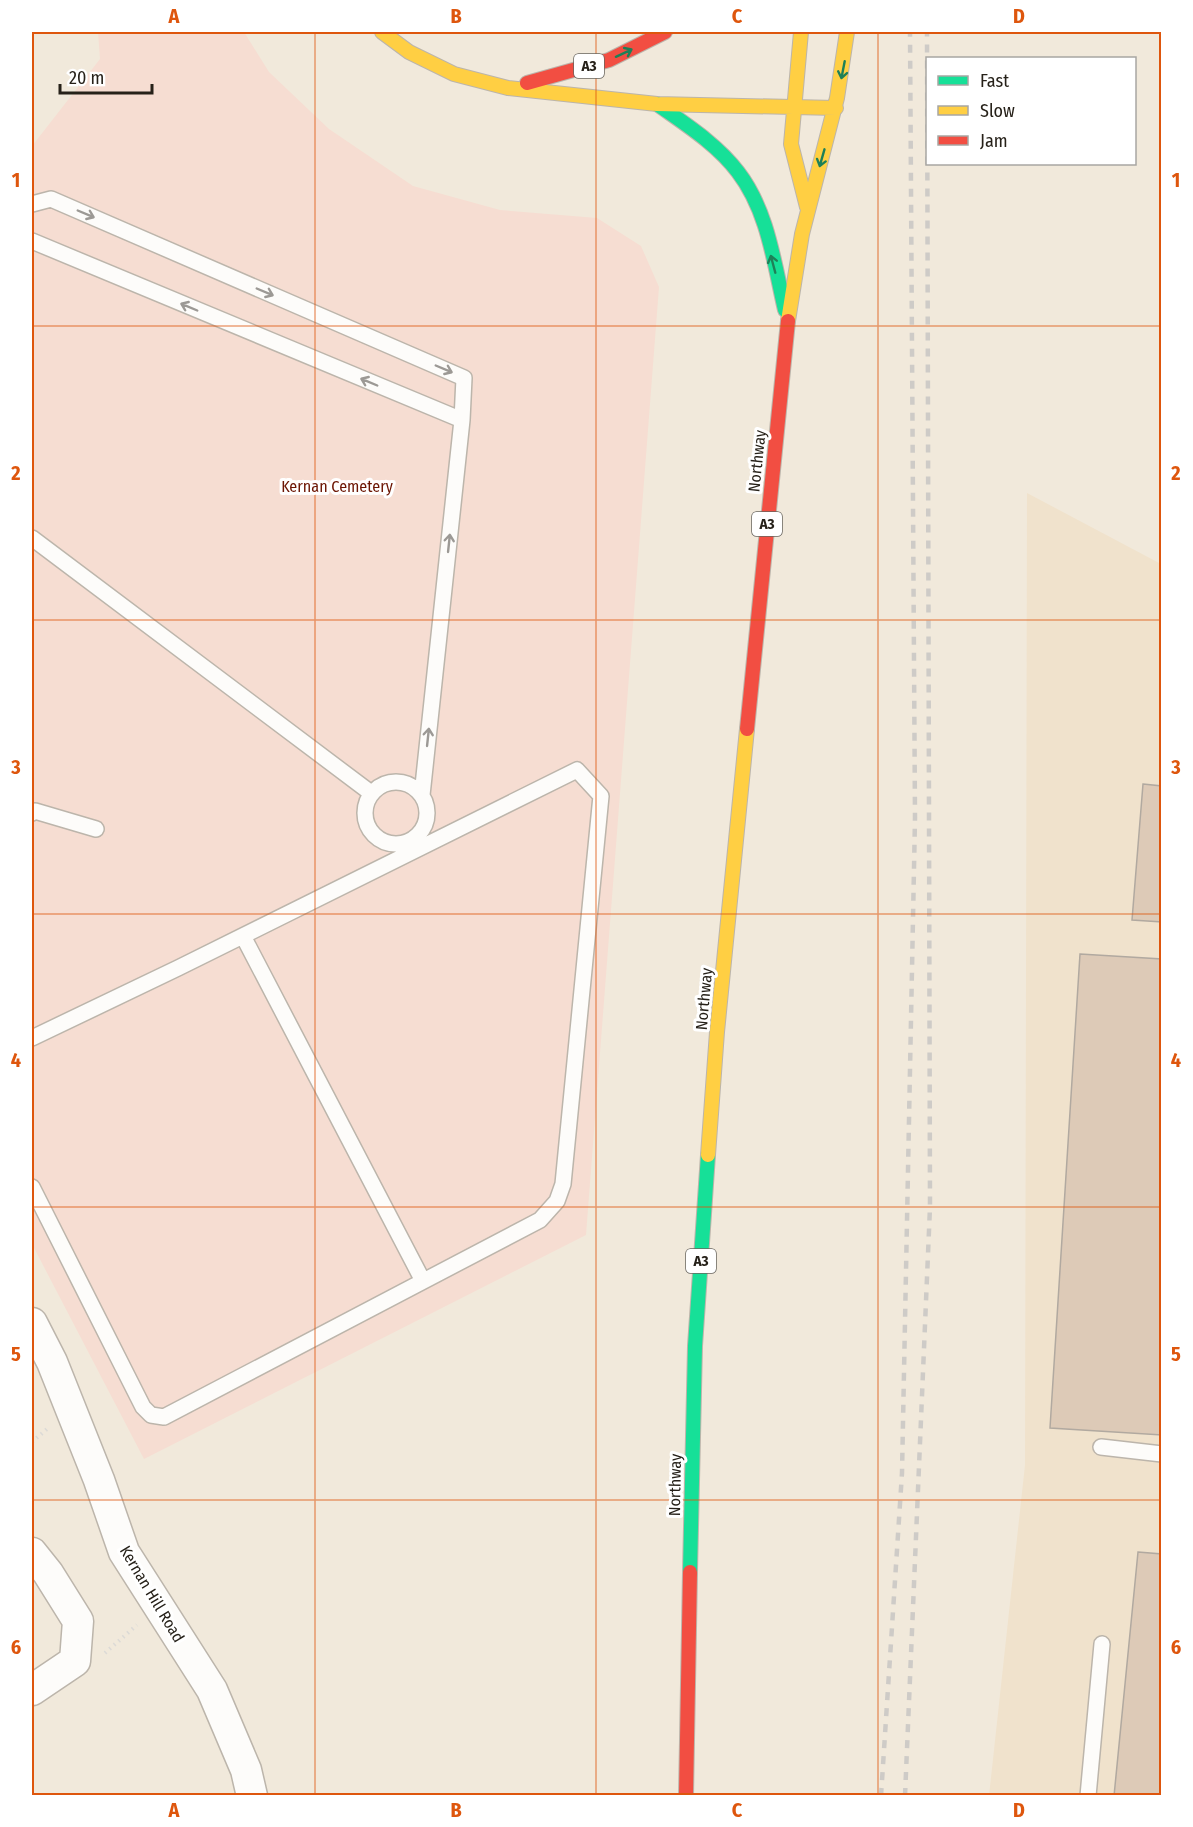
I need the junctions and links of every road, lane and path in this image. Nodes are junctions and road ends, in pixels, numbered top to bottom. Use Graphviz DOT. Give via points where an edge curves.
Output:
graph roads {
  1 [pos="382,32"];
  2 [pos="665,32"];
  3 [pos="801,32"];
  4 [pos="847,32"];
  5 [pos="507,88"];
  6 [pos="810,91"];
  7 [pos="657,104"];
  8 [pos="796,108"];
  9 [pos="836,108"];
  10 [pos="32,204"];
  11 [pos="807,209"];
  12 [pos="32,241"];
  13 [pos="788,320"];
  14 [pos="462,420"];
  15 [pos="32,538"];
  16 [pos="371,793"];
  17 [pos="422,795"];
  18 [pos="32,813"];
  19 [pos="96,829"];
  20 [pos="417,844"];
  21 [pos="243,936"];
  22 [pos="32,1038"];
  23 [pos="32,1187"];
  24 [pos="423,1281"];
  25 [pos="32,1323"];
  26 [pos="1101,1447"];
  27 [pos="1161,1454"];
  28 [pos="32,1553"];
  29 [pos="158,1608"];
  30 [pos="1102,1644"];
  31 [pos="75,1661"];
  32 [pos="32,1690"];
  33 [pos="252,1796"];
  34 [pos="686,1796"];
  35 [pos="1088,1796"];
  1 -- 5 [label="highway, A3" via="409,52 454,74"];
  5 -- 2 [label="highway, A3, one-way" via="609,60"];
  3 -- 8 [label="highway, Northway / A3"];
  4 -- 9 [label="highway, Northway / A3, one-way"];
  5 -- 7 [label="highway, A3"];
  6 -- 8 [label="highway"];
  7 -- 8 [label="highway, A3"];
  13 -- 7 [label="highway, one-way" via="762,222 746,183 722,154"];
  8 -- 9 [label="highway, A3"];
  8 -- 11 [label="highway, Northway / A3" via="791,144"];
  9 -- 11 [label="highway, Northway / A3, one-way"];
  10 -- 14 [label="lane, one-way" via="51,199 464,378"];
  11 -- 13 [label="highway, Northway / A3"];
  14 -- 12 [label="lane, one-way"];
  13 -- 34 [label="highway, Northway / A3" via="717,1032 695,1334"];
  17 -- 14 [label="lane, one-way"];
  15 -- 16 [label="lane"];
  16 -- 17 [label="lane" via="381,785 401,781"];
  16 -- 20 [label="lane" via="364,810 365,820 376,837 395,844"];
  17 -- 20 [label="lane" via="427,821"];
  18 -- 19 [label="lane"];
  20 -- 21 [label="lane"];
  20 -- 24 [label="lane" via="577,770 601,796 560,1192 540,1220"];
  21 -- 22 [label="lane"];
  21 -- 24 [label="lane"];
  23 -- 24 [label="lane" via="143,1407 151,1415 164,1417"];
  25 -- 29 [label="street, Kernan Hill Road" via="52,1362 124,1552"];
  26 -- 27 [label="lane"];
  28 -- 31 [label="street" via="78,1621"];
  29 -- 31 [label="path" via="108,1653"];
  29 -- 33 [label="street, Kernan Hill Road" via="212,1690 246,1770"];
  30 -- 35 [label="lane"];
  31 -- 32 [label="street"];
}
